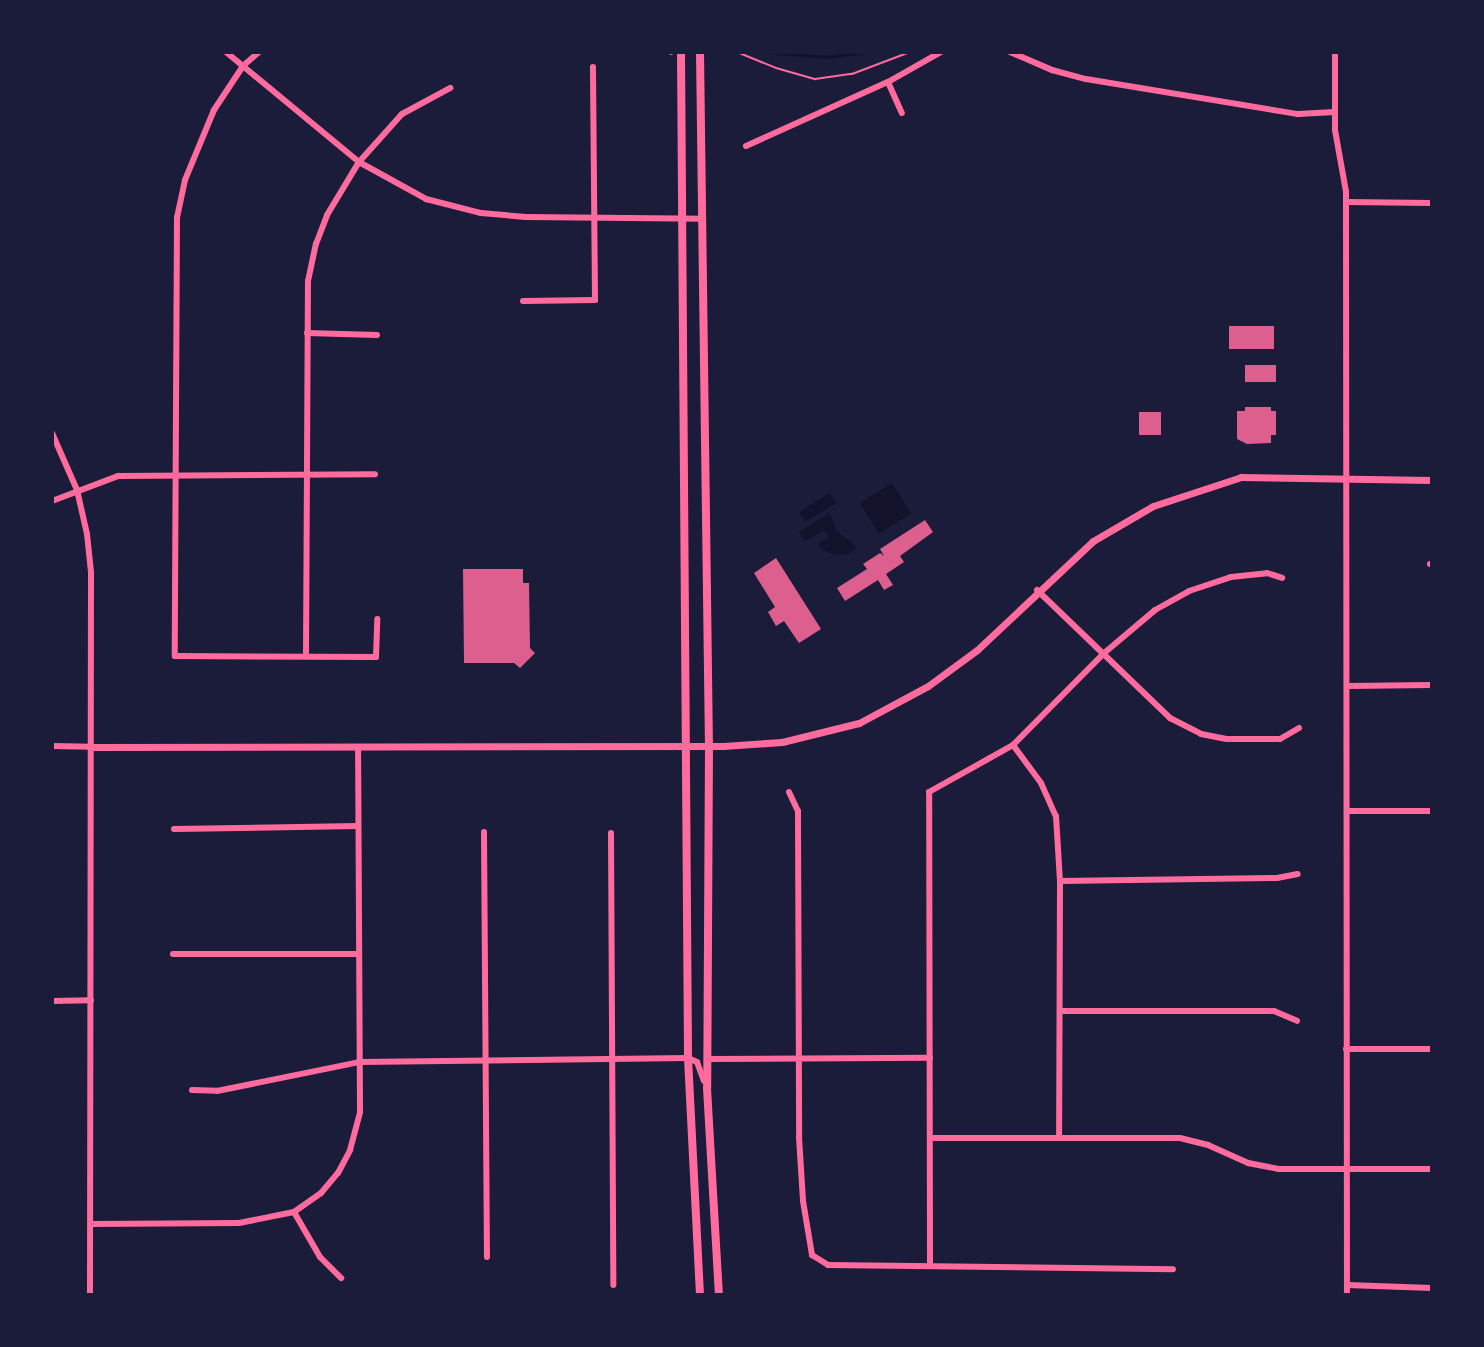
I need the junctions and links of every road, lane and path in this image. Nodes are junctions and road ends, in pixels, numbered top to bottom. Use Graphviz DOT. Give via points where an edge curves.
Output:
graph roads {
  1 [pos="226,52"];
  2 [pos="259,52"];
  3 [pos="681,52"];
  4 [pos="700,52"];
  5 [pos="737,52"];
  6 [pos="910,52"];
  7 [pos="941,52"];
  8 [pos="1010,52"];
  9 [pos="1335,52"];
  10 [pos="243,66"];
  11 [pos="593,67"];
  12 [pos="888,82"];
  13 [pos="450,88"];
  14 [pos="1335,112"];
  15 [pos="902,113"];
  16 [pos="746,146"];
  17 [pos="359,162"];
  18 [pos="1346,202"];
  19 [pos="1432,203"];
  20 [pos="594,217"];
  21 [pos="683,219"];
  22 [pos="703,219"];
  23 [pos="523,301"];
  24 [pos="307,333"];
  25 [pos="377,335"];
  26 [pos="52,433"];
  27 [pos="174,473"];
  28 [pos="306,474"];
  29 [pos="375,474"];
  30 [pos="1346,477"];
  31 [pos="1432,480"];
  32 [pos="77,490"];
  33 [pos="52,501"];
  34 [pos="1282,578"];
  35 [pos="1037,590"];
  36 [pos="377,619"];
  37 [pos="1103,654"];
  38 [pos="306,656"];
  39 [pos="1432,685"];
  40 [pos="1347,686"];
  41 [pos="1299,728"];
  42 [pos="1013,745"];
  43 [pos="52,746"];
  44 [pos="687,746"];
  45 [pos="709,746"];
  46 [pos="91,747"];
  47 [pos="358,747"];
  48 [pos="789,792"];
  49 [pos="1347,811"];
  50 [pos="1432,811"];
  51 [pos="358,826"];
  52 [pos="174,829"];
  53 [pos="484,832"];
  54 [pos="611,833"];
  55 [pos="1298,874"];
  56 [pos="1060,881"];
  57 [pos="173,954"];
  58 [pos="359,954"];
  59 [pos="91,1000"];
  60 [pos="52,1001"];
  61 [pos="1060,1011"];
  62 [pos="1297,1021"];
  63 [pos="1346,1049"];
  64 [pos="1432,1049"];
  65 [pos="688,1058"];
  66 [pos="799,1058"];
  67 [pos="930,1058"];
  68 [pos="612,1059"];
  69 [pos="707,1059"];
  70 [pos="486,1061"];
  71 [pos="359,1062"];
  72 [pos="707,1088"];
  73 [pos="192,1090"];
  74 [pos="1059,1137"];
  75 [pos="930,1138"];
  76 [pos="1432,1169"];
  77 [pos="1347,1170"];
  78 [pos="294,1212"];
  79 [pos="91,1224"];
  80 [pos="487,1257"];
  81 [pos="930,1265"];
  82 [pos="1173,1269"];
  83 [pos="341,1278"];
  84 [pos="613,1285"];
  85 [pos="1347,1285"];
  86 [pos="1432,1288"];
  87 [pos="90,1295"];
  88 [pos="700,1295"];
  89 [pos="719,1295"];
  90 [pos="1347,1295"];
  1 -- 10 [label="street"];
  2 -- 10 [label="street"];
  3 -- 21 [label="main road"];
  4 -- 22 [label="main road"];
  5 -- 6 [label="path" via="815,79 852,74"];
  7 -- 12 [label="street"];
  8 -- 14 [label="street" via="1086,79 1298,114"];
  9 -- 14 [label="street"];
  10 -- 17 [label="street"];
  10 -- 27 [label="street" via="197,147 177,217"];
  11 -- 20 [label="street"];
  12 -- 15 [label="street"];
  12 -- 16 [label="street"];
  13 -- 17 [label="street" via="402,114"];
  14 -- 18 [label="street"];
  17 -- 20 [label="street" via="426,199 481,213"];
  17 -- 24 [label="street" via="316,244 308,281"];
  18 -- 19 [label="street"];
  18 -- 30 [label="street"];
  20 -- 21 [label="street"];
  20 -- 23 [label="street" via="595,300"];
  21 -- 22 [label="street"];
  21 -- 44 [label="main road"];
  22 -- 45 [label="main road"];
  24 -- 25 [label="street"];
  24 -- 28 [label="street"];
  26 -- 32 [label="street"];
  27 -- 28 [label="street"];
  27 -- 32 [label="street" via="118,476"];
  27 -- 38 [label="street" via="175,656"];
  28 -- 29 [label="street"];
  28 -- 38 [label="street"];
  30 -- 31 [label="street"];
  30 -- 35 [label="street" via="1241,477 1153,506 1093,541"];
  30 -- 40 [label="street"];
  32 -- 33 [label="street"];
  32 -- 46 [label="street" via="91,573"];
  34 -- 37 [label="street" via="1267,573 1231,577 1189,591 1131,627"];
  35 -- 37 [label="street"];
  35 -- 45 [label="street" via="962,662 859,723 782,742"];
  36 -- 38 [label="street" via="376,657"];
  37 -- 41 [label="street" via="1170,718 1201,734 1280,739"];
  37 -- 42 [label="street"];
  39 -- 40 [label="street"];
  40 -- 49 [label="street"];
  42 -- 56 [label="street" via="1041,783 1056,816"];
  42 -- 67 [label="street" via="929,792"];
  43 -- 46 [label="street"];
  44 -- 45 [label="street"];
  44 -- 47 [label="street"];
  44 -- 65 [label="main road"];
  45 -- 69 [label="main road"];
  46 -- 47 [label="street"];
  46 -- 59 [label="street"];
  47 -- 51 [label="street"];
  48 -- 66 [label="street" via="798,811"];
  49 -- 50 [label="street"];
  49 -- 63 [label="street"];
  51 -- 52 [label="street"];
  51 -- 58 [label="street"];
  53 -- 70 [label="street"];
  54 -- 68 [label="street"];
  55 -- 56 [label="street"];
  56 -- 61 [label="street"];
  57 -- 58 [label="street"];
  58 -- 71 [label="street"];
  59 -- 60 [label="street"];
  59 -- 79 [label="street"];
  61 -- 62 [label="street" via="1274,1011"];
  61 -- 74 [label="street"];
  63 -- 64 [label="street"];
  63 -- 77 [label="street"];
  65 -- 68 [label="street"];
  65 -- 72 [label="street" via="697,1062"];
  65 -- 88 [label="main road"];
  66 -- 67 [label="street"];
  66 -- 69 [label="street"];
  66 -- 81 [label="street" via="803,1201 812,1255 828,1265"];
  67 -- 75 [label="street"];
  68 -- 70 [label="street"];
  68 -- 84 [label="street"];
  69 -- 72 [label="main road"];
  70 -- 71 [label="street"];
  70 -- 80 [label="street"];
  71 -- 73 [label="street" via="217,1091"];
  71 -- 78 [label="street" via="360,1112 350,1150 321,1193"];
  72 -- 89 [label="main road"];
  74 -- 75 [label="street"];
  74 -- 77 [label="street" via="1180,1138 1278,1169"];
  75 -- 81 [label="street"];
  76 -- 77 [label="street"];
  77 -- 85 [label="street"];
  78 -- 79 [label="street" via="239,1223"];
  78 -- 83 [label="street" via="320,1257"];
  79 -- 87 [label="street"];
  81 -- 82 [label="street"];
  85 -- 86 [label="street"];
  85 -- 90 [label="street"];
}
